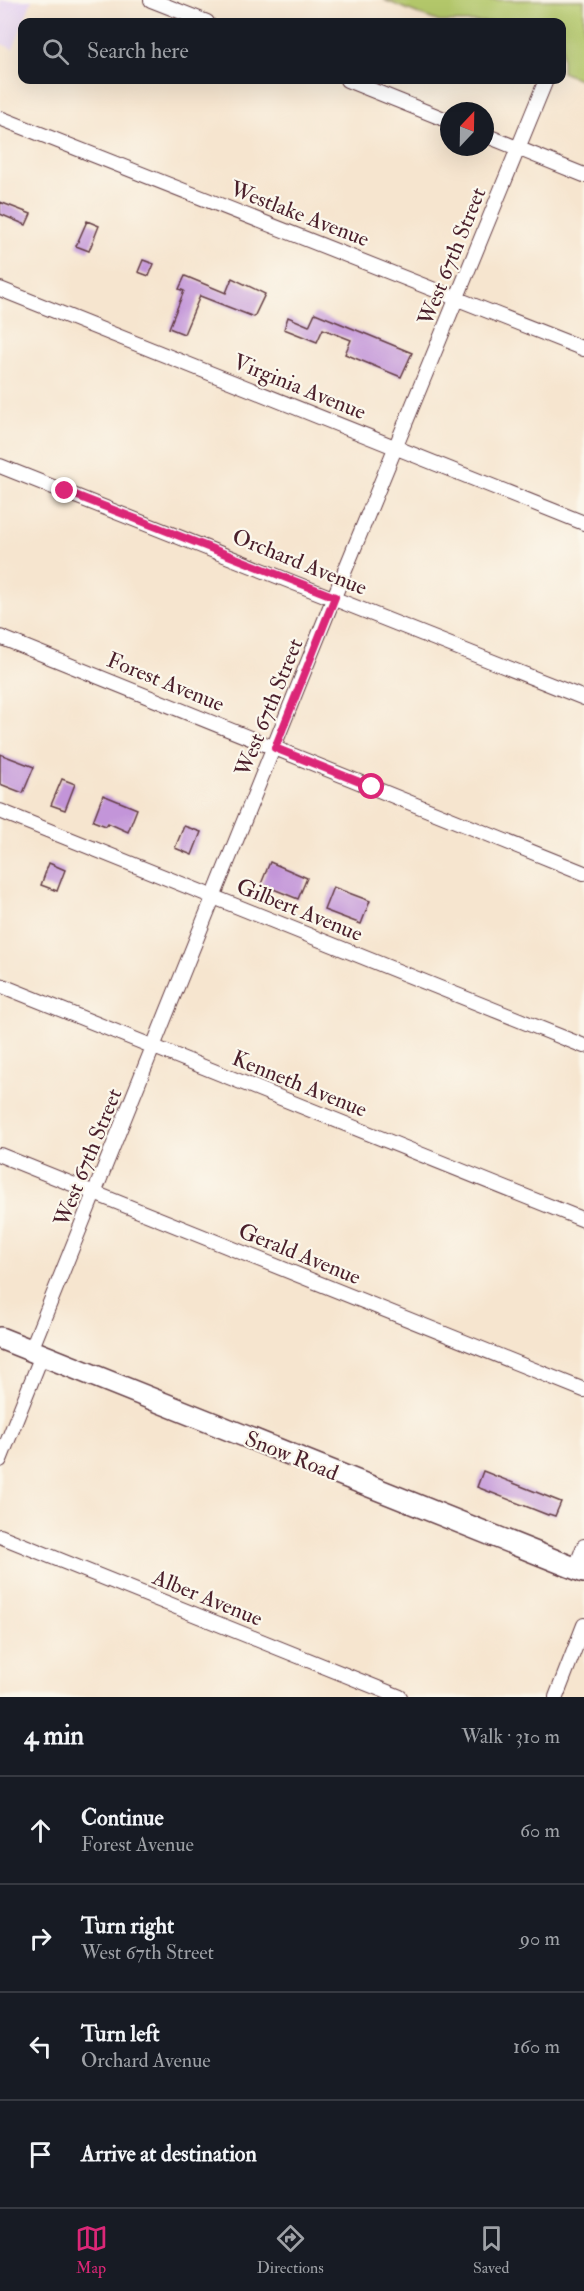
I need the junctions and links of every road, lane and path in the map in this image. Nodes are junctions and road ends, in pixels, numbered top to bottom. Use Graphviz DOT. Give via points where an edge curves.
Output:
graph roads {
  1 [pos="151,0"];
  2 [pos="197,18"];
  3 [pos="357,84"];
  4 [pos="544,84"];
  5 [pos="440,117"];
  6 [pos="0,118"];
  7 [pos="494,139"];
  8 [pos="518,149"];
  9 [pos="584,175"];
  10 [pos="0,289"];
  11 [pos="456,297"];
  12 [pos="584,349"];
  13 [pos="395,447"];
  14 [pos="0,466"];
  15 [pos="584,523"];
  16 [pos="335,597"];
  17 [pos="0,637"];
  18 [pos="584,698"];
  19 [pos="275,748"];
  20 [pos="0,811"];
  21 [pos="584,873"];
  22 [pos="213,897"];
  23 [pos="0,985"];
  24 [pos="584,1046"];
  25 [pos="154,1047"];
  26 [pos="0,1155"];
  27 [pos="95,1193"];
  28 [pos="584,1220"];
  29 [pos="0,1338"];
  30 [pos="37,1353"];
  31 [pos="584,1390"];
  32 [pos="0,1460"];
  33 [pos="0,1536"];
  34 [pos="584,1546"];
  35 [pos="579,1571"];
  36 [pos="584,1625"];
  37 [pos="400,1697"];
  38 [pos="556,1697"];
  1 -- 2 [label="street"];
  3 -- 5 [label="street"];
  4 -- 8 [label="street, West 67th Street"];
  6 -- 11 [label="street, Westlake Avenue"];
  7 -- 8 [label="street"];
  8 -- 9 [label="street"];
  8 -- 11 [label="street, West 67th Street"];
  10 -- 13 [label="street, Virginia Avenue"];
  11 -- 12 [label="street, Westlake Avenue"];
  11 -- 13 [label="street, West 67th Street"];
  13 -- 15 [label="street, Virginia Avenue"];
  13 -- 16 [label="street, West 67th Street"];
  14 -- 16 [label="street, Orchard Avenue"];
  16 -- 18 [label="street, Orchard Avenue"];
  16 -- 19 [label="street, West 67th Street"];
  17 -- 19 [label="street, Forest Avenue"];
  19 -- 21 [label="street, Forest Avenue"];
  19 -- 22 [label="street, West 67th Street"];
  20 -- 22 [label="street, Gilbert Avenue"];
  22 -- 24 [label="street, Gilbert Avenue"];
  22 -- 25 [label="street, West 67th Street"];
  23 -- 25 [label="street, Kenneth Avenue"];
  25 -- 27 [label="street, West 67th Street"];
  25 -- 28 [label="street, Kenneth Avenue"];
  26 -- 27 [label="street, Gerald Avenue"];
  27 -- 30 [label="street, West 67th Street"];
  27 -- 31 [label="street, Gerald Avenue"];
  29 -- 30 [label="main road, Snow Road"];
  30 -- 32 [label="street, West 67th Street"];
  30 -- 35 [label="main road, Snow Road"];
  33 -- 37 [label="street, Alber Avenue"];
  34 -- 35 [label="street"];
  36 -- 38 [label="street"];
}
